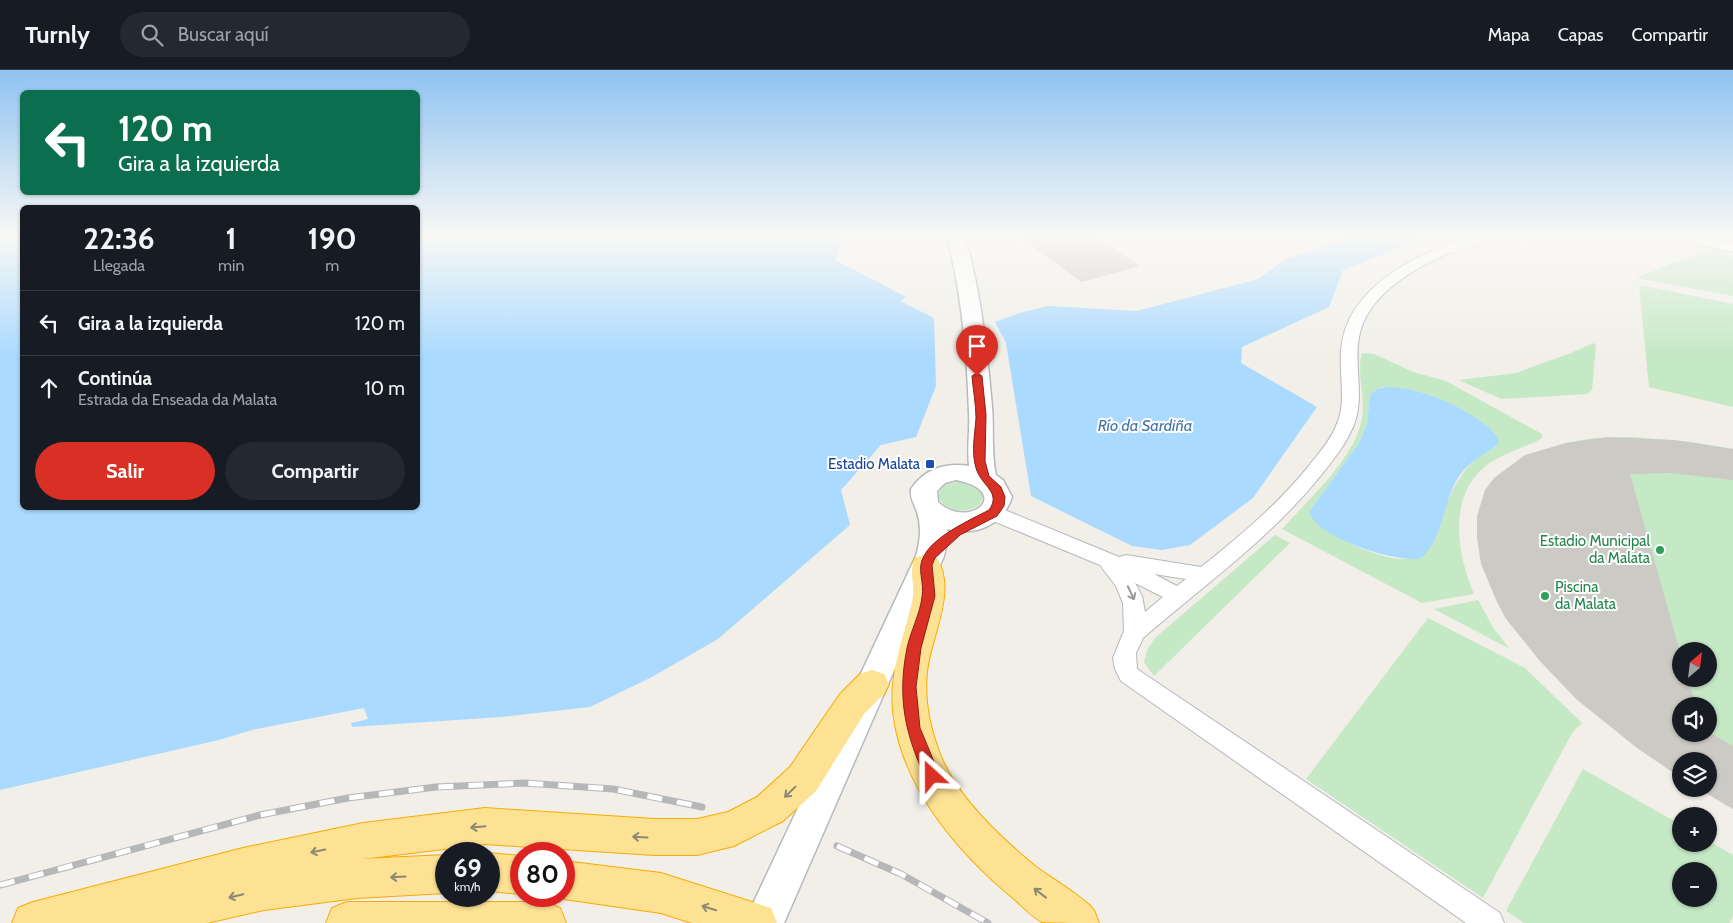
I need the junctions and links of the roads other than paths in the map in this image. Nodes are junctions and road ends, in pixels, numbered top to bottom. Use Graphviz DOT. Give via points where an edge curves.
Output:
graph roads {
  1 [pos="965,277"];
  2 [pos="1399,277"];
  3 [pos="978,446"];
  4 [pos="945,474"];
  5 [pos="984,478"];
  6 [pos="930,510"];
  7 [pos="983,517"];
  8 [pos="1100,556"];
  9 [pos="928,560"];
  10 [pos="1203,575"];
  11 [pos="1178,595"];
  12 [pos="1135,632"];
  13 [pos="872,684"];
  14 [pos="435,875"];
  15 [pos="575,881"];
  16 [pos="33,923"];
  17 [pos="119,923"];
  18 [pos="347,923"];
  19 [pos="545,923"];
  20 [pos="756,923"];
  21 [pos="764,923"];
  22 [pos="1078,923"];
  23 [pos="1490,923"];
  1 -- 3 [label="main road" via="981,415"];
  2 -- 10 [label="street" via="1373,298 1350,337 1349,411 1339,437 1298,492"];
  3 -- 4 [label="main road" via="967,459"];
  3 -- 5 [label="main road"];
  4 -- 5 [label="main road" via="969,473"];
  4 -- 6 [label="main road" via="929,482 924,489 925,503"];
  5 -- 7 [label="main road" via="997,489 1000,497 998,506"];
  6 -- 7 [label="main road" via="950,520"];
  6 -- 9 [label="main road" via="935,535"];
  7 -- 8 [label="street"];
  7 -- 9 [label="main road" via="956,532"];
  8 -- 10 [label="street"];
  8 -- 11 [label="street"];
  8 -- 12 [label="street, one-way" via="1131,591 1136,605"];
  9 -- 13 [label="main road"];
  22 -- 9 [label="highway, one-way" via="979,842 944,800 926,764 913,728 909,687 914,648 929,596"];
  10 -- 11 [label="street"];
  11 -- 12 [label="street"];
  12 -- 23 [label="street" via="1123,656 1123,666 1129,675"];
  13 -- 16 [label="highway, one-way" via="852,704 803,779 770,810 734,828 697,837 654,837 485,826 382,838 243,867"];
  13 -- 21 [label="main road"];
  14 -- 17 [label="highway, one-way" via="357,879 264,890"];
  20 -- 15 [label="highway, one-way" via="661,893"];
  18 -- 19 [label="highway"];
}
